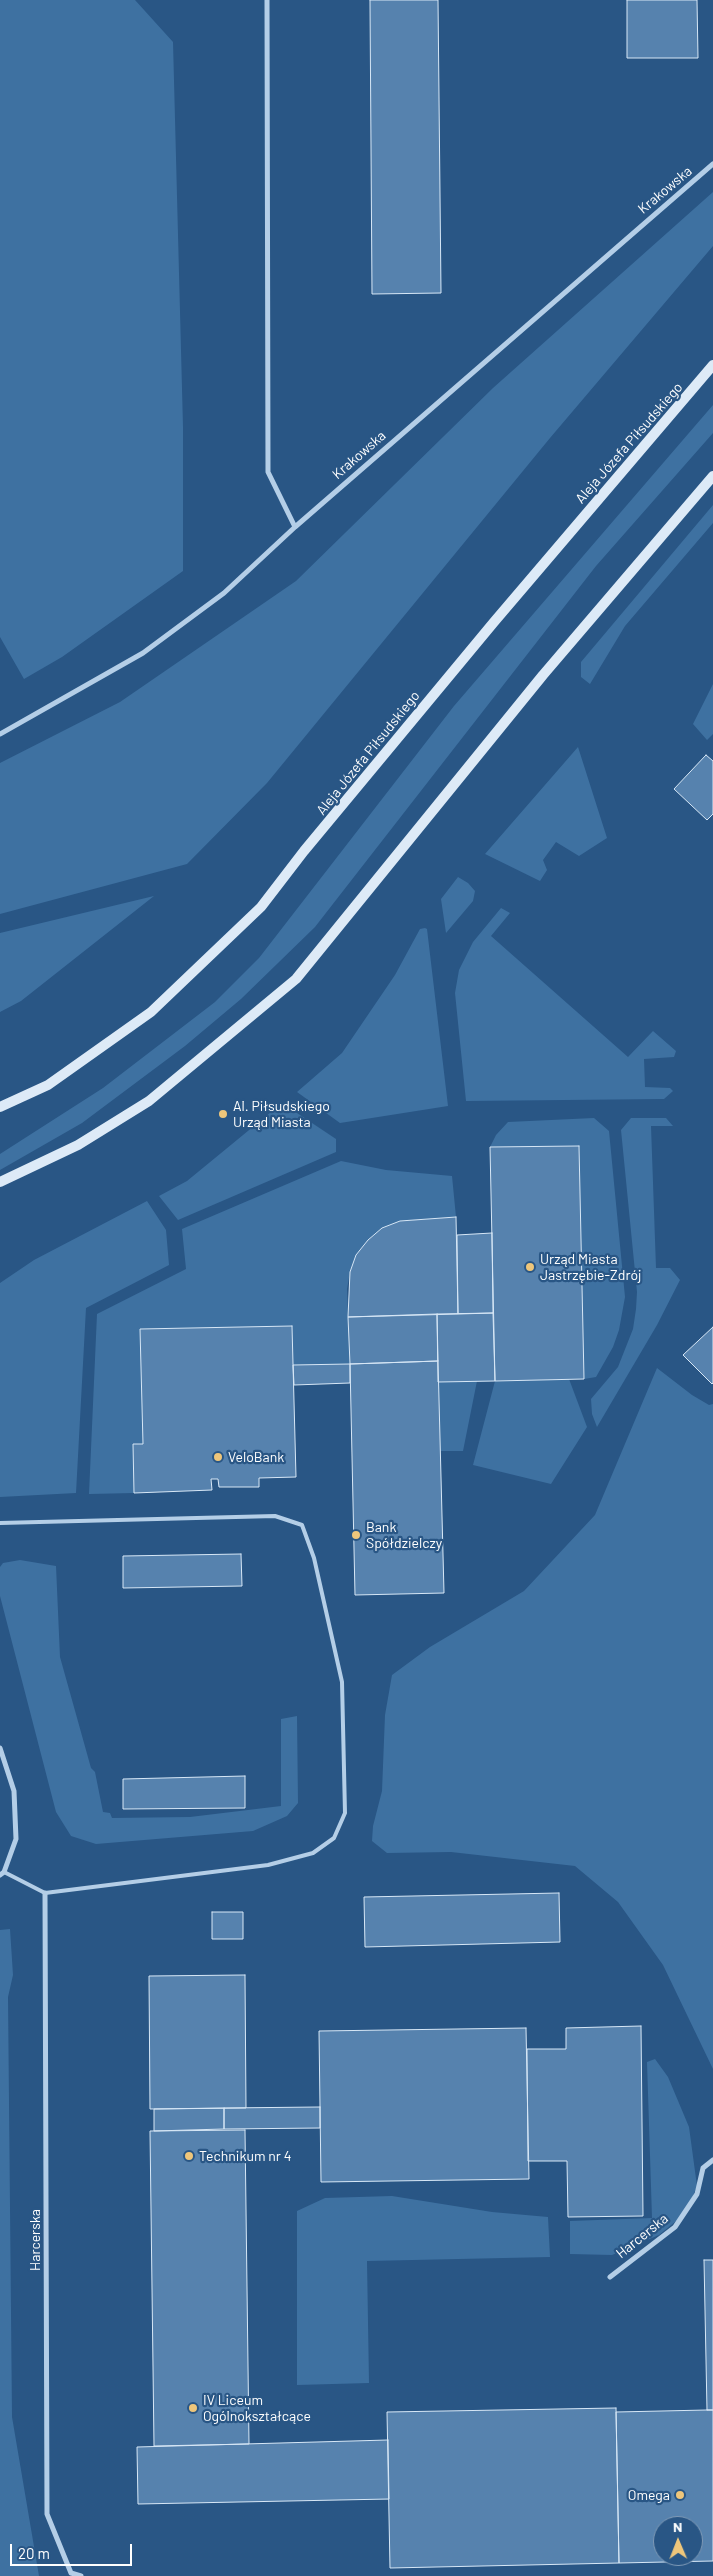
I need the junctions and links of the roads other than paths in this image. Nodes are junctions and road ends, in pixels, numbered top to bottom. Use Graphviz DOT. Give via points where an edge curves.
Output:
graph roads {
  1 [pos="267,0"];
  2 [pos="713,164"];
  3 [pos="713,365"];
  4 [pos="713,476"];
  5 [pos="295,527"];
  6 [pos="0,734"];
  7 [pos="0,1108"];
  8 [pos="0,1182"];
  9 [pos="0,1522"];
  10 [pos="0,1748"];
  11 [pos="2,1874"];
  12 [pos="45,1893"];
  13 [pos="713,2160"];
  14 [pos="610,2277"];
  15 [pos="81,2576"];
  1 -- 5 [label="street" via="268,472"];
  2 -- 5 [label="street, Krakowska"];
  3 -- 7 [label="main road, Aleja Józefa Piłsudskiego" via="494,622 261,907 151,1012 48,1085"];
  4 -- 8 [label="main road" via="543,675 296,979 149,1101 78,1145"];
  5 -- 6 [label="street, Krakowska" via="224,593 144,653"];
  9 -- 12 [label="lane" via="275,1516 302,1525 314,1558 342,1682 345,1813 334,1838 313,1853 268,1865"];
  10 -- 11 [label="street" via="14,1791 16,1839"];
  11 -- 12 [label="lane"];
  12 -- 15 [label="street, Harcerska" via="48,2514 71,2573"];
  13 -- 14 [label="street, Harcerska" via="703,2168 697,2194 674,2227"];
}
